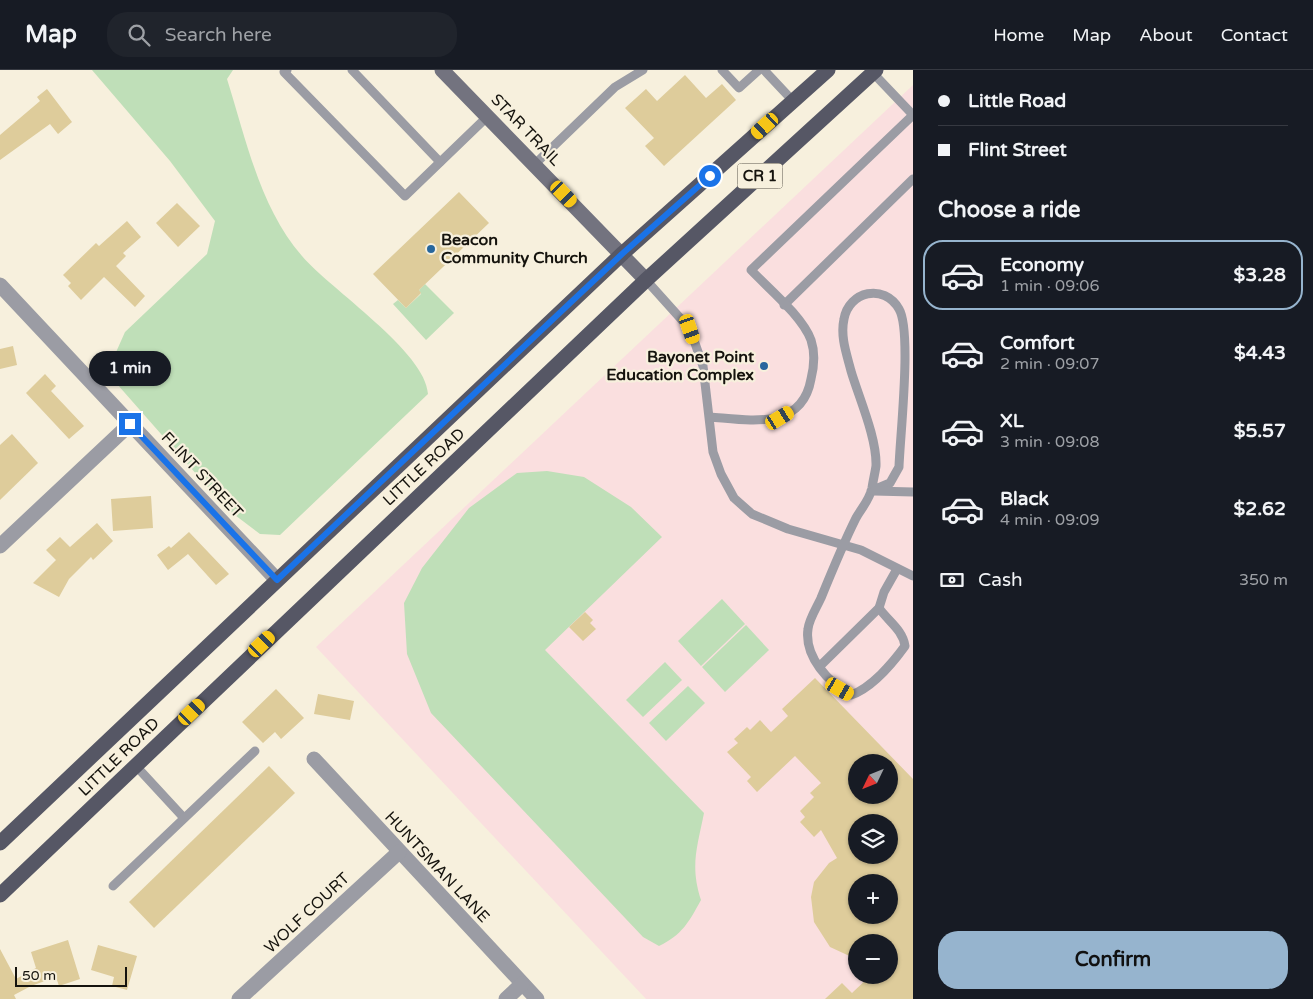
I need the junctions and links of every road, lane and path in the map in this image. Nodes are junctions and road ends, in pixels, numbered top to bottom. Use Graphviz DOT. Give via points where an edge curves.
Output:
graph roads {
  1 [pos="287,70"];
  2 [pos="352,70"];
  3 [pos="442,70"];
  4 [pos="643,70"];
  5 [pos="722,70"];
  6 [pos="759,70"];
  7 [pos="764,70"];
  8 [pos="828,70"];
  9 [pos="875,71"];
  10 [pos="793,101"];
  11 [pos="913,115"];
  12 [pos="488,116"];
  13 [pos="440,162"];
  14 [pos="535,164"];
  15 [pos="913,179"];
  16 [pos="622,254"];
  17 [pos="646,280"];
  18 [pos="0,285"];
  19 [pos="784,305"];
  20 [pos="710,417"];
  21 [pos="130,424"];
  22 [pos="871,491"];
  23 [pos="913,492"];
  24 [pos="843,545"];
  25 [pos="0,546"];
  26 [pos="897,569"];
  27 [pos="913,576"];
  28 [pos="277,580"];
  29 [pos="879,608"];
  30 [pos="820,666"];
  31 [pos="255,751"];
  32 [pos="314,759"];
  33 [pos="136,766"];
  34 [pos="184,818"];
  35 [pos="0,843"];
  36 [pos="398,852"];
  37 [pos="113,886"];
  38 [pos="0,895"];
  39 [pos="522,984"];
  40 [pos="239,999"];
  41 [pos="506,999"];
  42 [pos="536,999"];
  1 -- 13 [label="lane" via="284,72 404,196"];
  2 -- 13 [label="lane"];
  3 -- 12 [label="street, STAR TRAIL"];
  4 -- 14 [label="lane" via="615,88"];
  5 -- 6 [label="lane" via="739,88"];
  7 -- 10 [label="lane"];
  8 -- 10 [label="main road, LITTLE ROAD / CR 1"];
  9 -- 11 [label="lane"];
  9 -- 17 [label="main road, LITTLE ROAD / CR 1"];
  10 -- 16 [label="main road, LITTLE ROAD / CR 1"];
  11 -- 19 [label="lane" via="751,270"];
  12 -- 13 [label="lane"];
  12 -- 14 [label="street, STAR TRAIL"];
  14 -- 16 [label="street, STAR TRAIL"];
  15 -- 19 [label="lane"];
  16 -- 17 [label="street, STAR TRAIL"];
  16 -- 28 [label="main road, LITTLE ROAD / CR 1"];
  17 -- 20 [label="lane" via="690,329 703,366"];
  17 -- 33 [label="main road, LITTLE ROAD / CR 1"];
  18 -- 21 [label="street, FLINT STREET"];
  19 -- 20 [label="lane" via="800,322 811,341 814,367 810,388 799,406 780,418"];
  20 -- 24 [label="lane" via="713,452 734,498 752,514 788,529"];
  21 -- 25 [label="street"];
  21 -- 28 [label="street, FLINT STREET"];
  22 -- 22 [label="lane" via="890,483 899,467 906,333 899,309 887,297 876,292 860,295 849,305 844,320 844,347 872,440 876,465"];
  22 -- 23 [label="lane"];
  22 -- 24 [label="lane"];
  24 -- 26 [label="lane" via="861,550"];
  24 -- 30 [label="lane" via="808,628 808,644"];
  26 -- 27 [label="lane"];
  26 -- 29 [label="lane"];
  28 -- 35 [label="main road, LITTLE ROAD / CR 1"];
  29 -- 30 [label="lane"];
  29 -- 30 [label="lane" via="904,638 905,646 898,656 861,692 851,695 840,689"];
  31 -- 34 [label="lane"];
  32 -- 36 [label="street, HUNTSMAN LANE"];
  33 -- 34 [label="lane"];
  33 -- 38 [label="main road, LITTLE ROAD / CR 1"];
  34 -- 37 [label="lane"];
  36 -- 39 [label="street, HUNTSMAN LANE"];
  36 -- 40 [label="street, WOLF COURT"];
  39 -- 41 [label="street"];
  39 -- 42 [label="street, HUNTSMAN LANE"];
}
